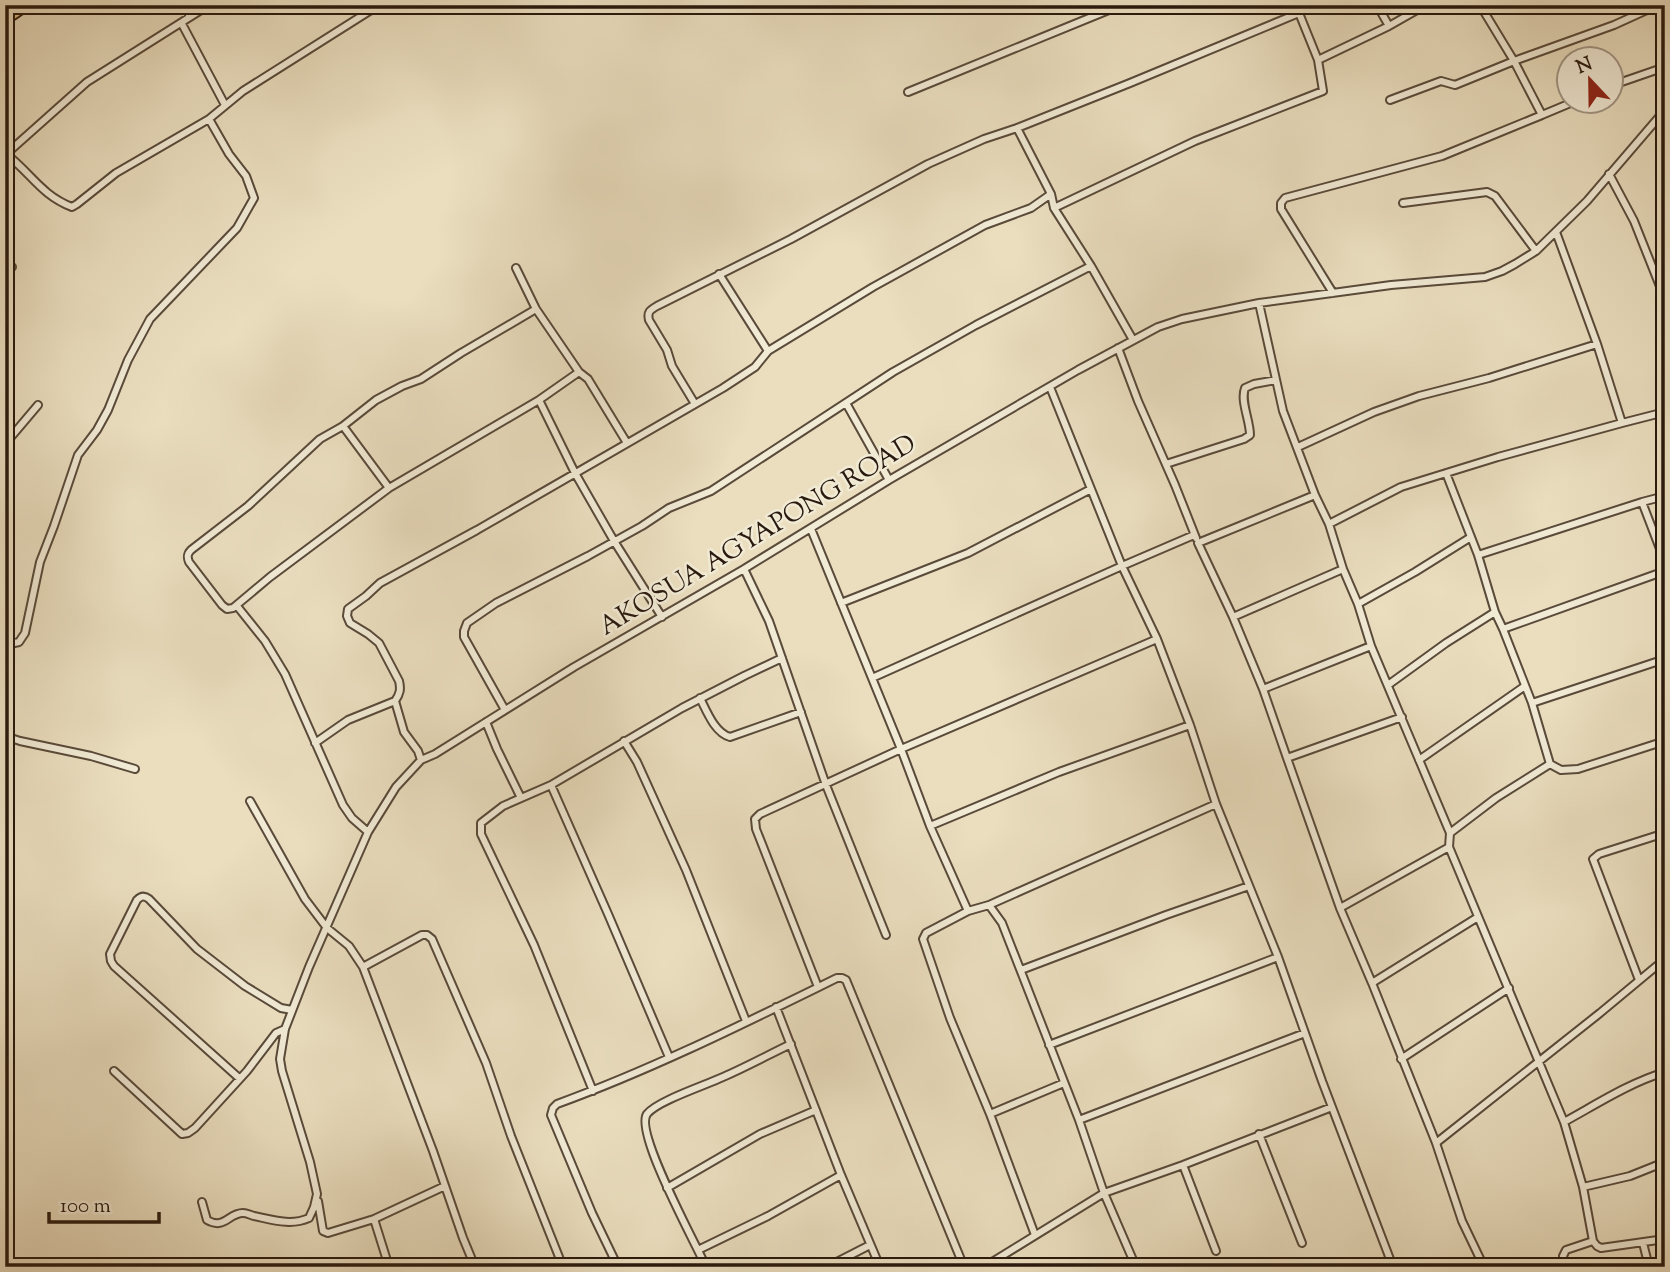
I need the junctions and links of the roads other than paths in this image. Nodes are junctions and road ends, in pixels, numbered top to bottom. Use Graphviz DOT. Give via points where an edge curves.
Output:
graph roads {
  1 [pos="24,5"];
  2 [pos="185,5"];
  3 [pos="209,5"];
  4 [pos="379,5"];
  5 [pos="1121,5"];
  6 [pos="1294,5"];
  7 [pos="1377,5"];
  8 [pos="1426,5"];
  9 [pos="1480,5"];
  10 [pos="1658,5"];
  11 [pos="1299,13"];
  12 [pos="190,17"];
  13 [pos="5,18"];
  14 [pos="182,24"];
  15 [pos="1389,26"];
  16 [pos="1318,60"];
  17 [pos="1514,61"];
  18 [pos="1665,67"];
  19 [pos="1624,81"];
  20 [pos="908,92"];
  21 [pos="1390,100"];
  22 [pos="225,105"];
  23 [pos="1554,110"];
  24 [pos="1665,110"];
  25 [pos="1542,115"];
  26 [pos="209,119"];
  27 [pos="1017,128"];
  28 [pos="6,154"];
  29 [pos="1609,174"];
  30 [pos="1051,194"];
  31 [pos="1404,203"];
  32 [pos="1054,208"];
  33 [pos="1556,232"];
  34 [pos="1536,251"];
  35 [pos="5,260"];
  36 [pos="1091,266"];
  37 [pos="12,267"];
  38 [pos="516,268"];
  39 [pos="719,274"];
  40 [pos="1333,293"];
  41 [pos="1665,299"];
  42 [pos="1259,303"];
  43 [pos="536,309"];
  44 [pos="1133,340"];
  45 [pos="1597,344"];
  46 [pos="1118,348"];
  47 [pos="768,351"];
  48 [pos="579,372"];
  49 [pos="1276,380"];
  50 [pos="1050,387"];
  51 [pos="539,400"];
  52 [pos="846,403"];
  53 [pos="695,404"];
  54 [pos="38,405"];
  55 [pos="1665,412"];
  56 [pos="1622,423"];
  57 [pos="343,426"];
  58 [pos="627,443"];
  59 [pos="5,444"];
  60 [pos="1298,447"];
  61 [pos="1166,464"];
  62 [pos="575,473"];
  63 [pos="1446,473"];
  64 [pos="889,480"];
  65 [pos="389,488"];
  66 [pos="1091,489"];
  67 [pos="1315,495"];
  68 [pos="1665,496"];
  69 [pos="1642,502"];
  70 [pos="1329,524"];
  71 [pos="811,529"];
  72 [pos="1194,535"];
  73 [pos="1471,537"];
  74 [pos="614,541"];
  75 [pos="1198,543"];
  76 [pos="1478,555"];
  77 [pos="1665,562"];
  78 [pos="1122,566"];
  79 [pos="744,569"];
  80 [pos="1343,569"];
  81 [pos="1665,571"];
  82 [pos="841,603"];
  83 [pos="1358,604"];
  84 [pos="237,606"];
  85 [pos="1495,612"];
  86 [pos="662,617"];
  87 [pos="1233,617"];
  88 [pos="1503,629"];
  89 [pos="1157,639"];
  90 [pos="5,645"];
  91 [pos="1371,646"];
  92 [pos="782,658"];
  93 [pos="1665,659"];
  94 [pos="872,678"];
  95 [pos="1388,685"];
  96 [pos="1525,686"];
  97 [pos="1263,689"];
  98 [pos="700,698"];
  99 [pos="395,701"];
  100 [pos="1532,703"];
  101 [pos="505,710"];
  102 [pos="801,712"];
  103 [pos="1402,717"];
  104 [pos="486,722"];
  105 [pos="1190,725"];
  106 [pos="5,736"];
  107 [pos="624,741"];
  108 [pos="1665,741"];
  109 [pos="315,743"];
  110 [pos="901,749"];
  111 [pos="1287,758"];
  112 [pos="421,760"];
  113 [pos="1419,760"];
  114 [pos="1550,764"];
  115 [pos="135,769"];
  116 [pos="551,785"];
  117 [pos="826,785"];
  118 [pos="521,798"];
  119 [pos="250,801"];
  120 [pos="1216,804"];
  121 [pos="930,827"];
  122 [pos="368,832"];
  123 [pos="1450,833"];
  124 [pos="1665,834"];
  125 [pos="1449,847"];
  126 [pos="1249,886"];
  127 [pos="989,905"];
  128 [pos="1340,908"];
  129 [pos="968,911"];
  130 [pos="1478,917"];
  131 [pos="327,928"];
  132 [pos="886,935"];
  133 [pos="1278,957"];
  134 [pos="1665,959"];
  135 [pos="363,967"];
  136 [pos="1021,970"];
  137 [pos="1639,980"];
  138 [pos="1372,983"];
  139 [pos="818,987"];
  140 [pos="1509,988"];
  141 [pos="776,1007"];
  142 [pos="292,1010"];
  143 [pos="746,1021"];
  144 [pos="285,1029"];
  145 [pos="1305,1033"];
  146 [pos="790,1044"];
  147 [pos="1049,1045"];
  148 [pos="669,1057"];
  149 [pos="1401,1059"];
  150 [pos="1539,1061"];
  151 [pos="114,1072"];
  152 [pos="1665,1072"];
  153 [pos="239,1078"];
  154 [pos="1064,1083"];
  155 [pos="593,1091"];
  156 [pos="1332,1107"];
  157 [pos="816,1110"];
  158 [pos="990,1114"];
  159 [pos="1079,1120"];
  160 [pos="1564,1122"];
  161 [pos="1259,1134"];
  162 [pos="1436,1143"];
  163 [pos="1665,1162"];
  164 [pos="1183,1165"];
  165 [pos="841,1175"];
  166 [pos="445,1186"];
  167 [pos="1583,1187"];
  168 [pos="667,1188"];
  169 [pos="317,1194"];
  170 [pos="1104,1194"];
  171 [pos="202,1202"];
  172 [pos="374,1219"];
  173 [pos="1035,1235"];
  174 [pos="1665,1239"];
  175 [pos="1593,1241"];
  176 [pos="1302,1243"];
  177 [pos="1643,1243"];
  178 [pos="870,1245"];
  179 [pos="698,1250"];
  180 [pos="1216,1251"];
  181 [pos="1134,1266"];
  182 [pos="389,1267"];
  183 [pos="475,1267"];
  184 [pos="563,1267"];
  185 [pos="618,1267"];
  186 [pos="706,1267"];
  187 [pos="827,1267"];
  188 [pos="880,1267"];
  189 [pos="964,1267"];
  190 [pos="984,1267"];
  191 [pos="1393,1267"];
  192 [pos="1484,1267"];
  193 [pos="1565,1267"];
  194 [pos="1649,1267"];
  1 -- 13 [label="highway"];
  2 -- 12 [label="street"];
  3 -- 12 [label="street"];
  4 -- 22 [label="street"];
  5 -- 20 [label="street"];
  6 -- 11 [label="street"];
  7 -- 15 [label="street"];
  8 -- 15 [label="street"];
  9 -- 17 [label="street"];
  10 -- 17 [label="street"];
  11 -- 16 [label="street"];
  11 -- 27 [label="street"];
  12 -- 14 [label="street"];
  14 -- 22 [label="street"];
  14 -- 28 [label="street" via="87,82"];
  15 -- 16 [label="street"];
  16 -- 32 [label="street" via="1323,91 1195,141"];
  17 -- 21 [label="street" via="1455,85 1441,80"];
  17 -- 25 [label="street"];
  18 -- 19 [label="street"];
  22 -- 26 [label="street"];
  23 -- 25 [label="street"];
  24 -- 29 [label="street, AKOSUA AGYAPONG ROAD"];
  25 -- 40 [label="street" via="1442,156 1285,198 1281,209"];
  26 -- 28 [label="street" via="116,173 72,207 48,195"];
  26 -- 90 [label="street" via="246,176 254,198 237,228 150,319 108,410 78,456 40,562 25,632 19,642"];
  27 -- 30 [label="street"];
  27 -- 39 [label="street" via="928,164"];
  29 -- 33 [label="street, AKOSUA AGYAPONG ROAD"];
  29 -- 41 [label="street" via="1634,221"];
  30 -- 32 [label="street"];
  30 -- 47 [label="street" via="873,287"];
  31 -- 34 [label="street" via="1487,192 1495,196"];
  32 -- 36 [label="street"];
  33 -- 34 [label="street, AKOSUA AGYAPONG ROAD"];
  33 -- 45 [label="street"];
  34 -- 40 [label="street, AKOSUA AGYAPONG ROAD" via="1485,277"];
  35 -- 37 [label="street"];
  36 -- 44 [label="street"];
  36 -- 52 [label="street" via="945,342"];
  38 -- 43 [label="street"];
  39 -- 47 [label="street"];
  39 -- 53 [label="street" via="649,310 648,315"];
  40 -- 42 [label="street, AKOSUA AGYAPONG ROAD"];
  42 -- 44 [label="street, AKOSUA AGYAPONG ROAD" via="1182,319"];
  42 -- 49 [label="street"];
  43 -- 48 [label="street"];
  43 -- 57 [label="street" via="421,379 376,400"];
  44 -- 46 [label="street, AKOSUA AGYAPONG ROAD"];
  45 -- 56 [label="street"];
  45 -- 60 [label="street" via="1419,396"];
  46 -- 50 [label="street, AKOSUA AGYAPONG ROAD"];
  46 -- 61 [label="street"];
  47 -- 53 [label="street" via="755,367"];
  48 -- 51 [label="street"];
  48 -- 58 [label="street" via="588,379"];
  49 -- 60 [label="street"];
  49 -- 61 [label="street" via="1254,384 1242,393 1250,435"];
  50 -- 64 [label="street, AKOSUA AGYAPONG ROAD"];
  50 -- 66 [label="street"];
  51 -- 62 [label="street"];
  51 -- 65 [label="street"];
  52 -- 64 [label="street"];
  52 -- 74 [label="street" via="711,491 669,508"];
  53 -- 58 [label="street"];
  54 -- 59 [label="street"];
  55 -- 56 [label="street"];
  56 -- 63 [label="street"];
  57 -- 65 [label="street"];
  57 -- 84 [label="street" via="320,439 248,506 187,554 222,605"];
  58 -- 62 [label="street"];
  60 -- 67 [label="street"];
  61 -- 72 [label="street"];
  62 -- 74 [label="street"];
  62 -- 99 [label="street" via="380,583 348,609 350,623 379,643 394,672 401,688"];
  63 -- 70 [label="street" via="1401,487"];
  63 -- 73 [label="street"];
  64 -- 71 [label="street, AKOSUA AGYAPONG ROAD"];
  65 -- 84 [label="street"];
  66 -- 78 [label="street"];
  66 -- 82 [label="street" via="968,553"];
  67 -- 70 [label="street"];
  67 -- 75 [label="street"];
  68 -- 69 [label="street"];
  69 -- 76 [label="street"];
  69 -- 77 [label="street"];
  70 -- 80 [label="street"];
  71 -- 79 [label="street, AKOSUA AGYAPONG ROAD"];
  71 -- 82 [label="street"];
  72 -- 75 [label="street"];
  72 -- 78 [label="street"];
  73 -- 76 [label="street"];
  73 -- 83 [label="street"];
  74 -- 86 [label="street"];
  74 -- 101 [label="street" via="467,623 464,637"];
  75 -- 87 [label="street"];
  76 -- 85 [label="street"];
  78 -- 89 [label="street"];
  78 -- 94 [label="street"];
  79 -- 86 [label="street, AKOSUA AGYAPONG ROAD"];
  79 -- 92 [label="street"];
  80 -- 83 [label="street"];
  80 -- 87 [label="street"];
  81 -- 88 [label="street"];
  82 -- 94 [label="street"];
  83 -- 91 [label="street"];
  84 -- 109 [label="street" via="285,674"];
  85 -- 88 [label="street"];
  85 -- 95 [label="street"];
  86 -- 101 [label="street, AKOSUA AGYAPONG ROAD"];
  87 -- 97 [label="street"];
  88 -- 96 [label="street"];
  89 -- 105 [label="street"];
  89 -- 110 [label="street"];
  91 -- 95 [label="street"];
  91 -- 97 [label="street"];
  92 -- 98 [label="street"];
  92 -- 102 [label="street"];
  93 -- 100 [label="street"];
  94 -- 110 [label="street"];
  95 -- 103 [label="street"];
  96 -- 100 [label="street"];
  96 -- 113 [label="street"];
  97 -- 111 [label="street"];
  98 -- 102 [label="street" via="717,727 730,737"];
  98 -- 107 [label="street"];
  99 -- 109 [label="street" via="348,720"];
  99 -- 112 [label="street" via="404,732"];
  100 -- 114 [label="street"];
  101 -- 104 [label="street, AKOSUA AGYAPONG ROAD"];
  102 -- 117 [label="street"];
  103 -- 111 [label="street"];
  103 -- 113 [label="street"];
  104 -- 112 [label="street, AKOSUA AGYAPONG ROAD"];
  104 -- 118 [label="street"];
  105 -- 120 [label="street"];
  105 -- 121 [label="street" via="1059,772"];
  106 -- 115 [label="street"];
  107 -- 116 [label="street"];
  107 -- 143 [label="street" via="686,870"];
  108 -- 114 [label="street" via="1578,769 1561,770"];
  109 -- 122 [label="street" via="343,806"];
  110 -- 117 [label="street"];
  110 -- 121 [label="street"];
  111 -- 128 [label="street"];
  112 -- 122 [label="street, AKOSUA AGYAPONG ROAD" via="396,787"];
  113 -- 123 [label="street"];
  114 -- 123 [label="street"];
  116 -- 118 [label="street"];
  116 -- 148 [label="street"];
  117 -- 132 [label="street"];
  117 -- 139 [label="street" via="755,819"];
  118 -- 155 [label="street" via="489,815 481,823 481,834 534,945"];
  119 -- 131 [label="street" via="305,899"];
  120 -- 126 [label="street"];
  120 -- 127 [label="street"];
  121 -- 129 [label="street"];
  122 -- 131 [label="street, AKOSUA AGYAPONG ROAD"];
  123 -- 125 [label="street"];
  124 -- 137 [label="street" via="1593,859"];
  125 -- 128 [label="street"];
  125 -- 130 [label="street"];
  126 -- 133 [label="street"];
  126 -- 136 [label="street"];
  127 -- 129 [label="street"];
  127 -- 136 [label="street" via="1002,923"];
  128 -- 138 [label="street"];
  129 -- 158 [label="street" via="926,933 923,939"];
  130 -- 138 [label="street"];
  130 -- 140 [label="street"];
  131 -- 135 [label="street"];
  131 -- 142 [label="street, AKOSUA AGYAPONG ROAD"];
  133 -- 145 [label="street"];
  133 -- 147 [label="street"];
  134 -- 137 [label="street"];
  135 -- 166 [label="street"];
  135 -- 184 [label="street" via="422,935 432,939 486,1063"];
  136 -- 147 [label="street"];
  137 -- 150 [label="street"];
  138 -- 149 [label="street"];
  139 -- 141 [label="street"];
  139 -- 189 [label="street" via="837,978 846,980"];
  140 -- 149 [label="street"];
  140 -- 150 [label="street"];
  141 -- 143 [label="street"];
  141 -- 146 [label="street"];
  142 -- 144 [label="street, AKOSUA AGYAPONG ROAD"];
  142 -- 153 [label="street" via="246,986 197,949 149,899 137,900 110,954 111,961"];
  143 -- 148 [label="street"];
  144 -- 153 [label="street" via="276,1033"];
  144 -- 169 [label="street, AKOSUA AGYAPONG ROAD" via="282,1071"];
  145 -- 156 [label="street"];
  145 -- 159 [label="street"];
  146 -- 157 [label="street"];
  146 -- 168 [label="street" via="647,1114 646,1130"];
  147 -- 154 [label="street"];
  148 -- 155 [label="street"];
  149 -- 162 [label="street"];
  150 -- 160 [label="street"];
  150 -- 162 [label="street"];
  151 -- 153 [label="street" via="182,1134 195,1128"];
  152 -- 160 [label="street"];
  154 -- 158 [label="street"];
  154 -- 159 [label="street"];
  155 -- 185 [label="street" via="557,1104 551,1115"];
  156 -- 161 [label="street"];
  156 -- 191 [label="street"];
  157 -- 165 [label="street"];
  157 -- 168 [label="street" via="760,1134"];
  158 -- 173 [label="street"];
  159 -- 170 [label="street"];
  160 -- 167 [label="street"];
  161 -- 164 [label="street"];
  161 -- 176 [label="street"];
  162 -- 192 [label="street" via="1462,1221"];
  163 -- 167 [label="street"];
  164 -- 170 [label="street"];
  164 -- 180 [label="street"];
  165 -- 178 [label="street"];
  165 -- 179 [label="street"];
  166 -- 172 [label="street"];
  166 -- 183 [label="street"];
  167 -- 175 [label="street"];
  168 -- 179 [label="street"];
  169 -- 171 [label="street" via="309,1218 285,1223 242,1213 214,1224 207,1220"];
  169 -- 172 [label="street, AKOSUA AGYAPONG ROAD" via="323,1231"];
  170 -- 173 [label="street"];
  170 -- 181 [label="street"];
  172 -- 182 [label="street"];
  173 -- 190 [label="street"];
  174 -- 177 [label="street"];
  175 -- 177 [label="street" via="1601,1248"];
  175 -- 193 [label="street" via="1566,1250"];
  177 -- 194 [label="street"];
  178 -- 187 [label="street"];
  178 -- 188 [label="street"];
  179 -- 186 [label="street"];
}
